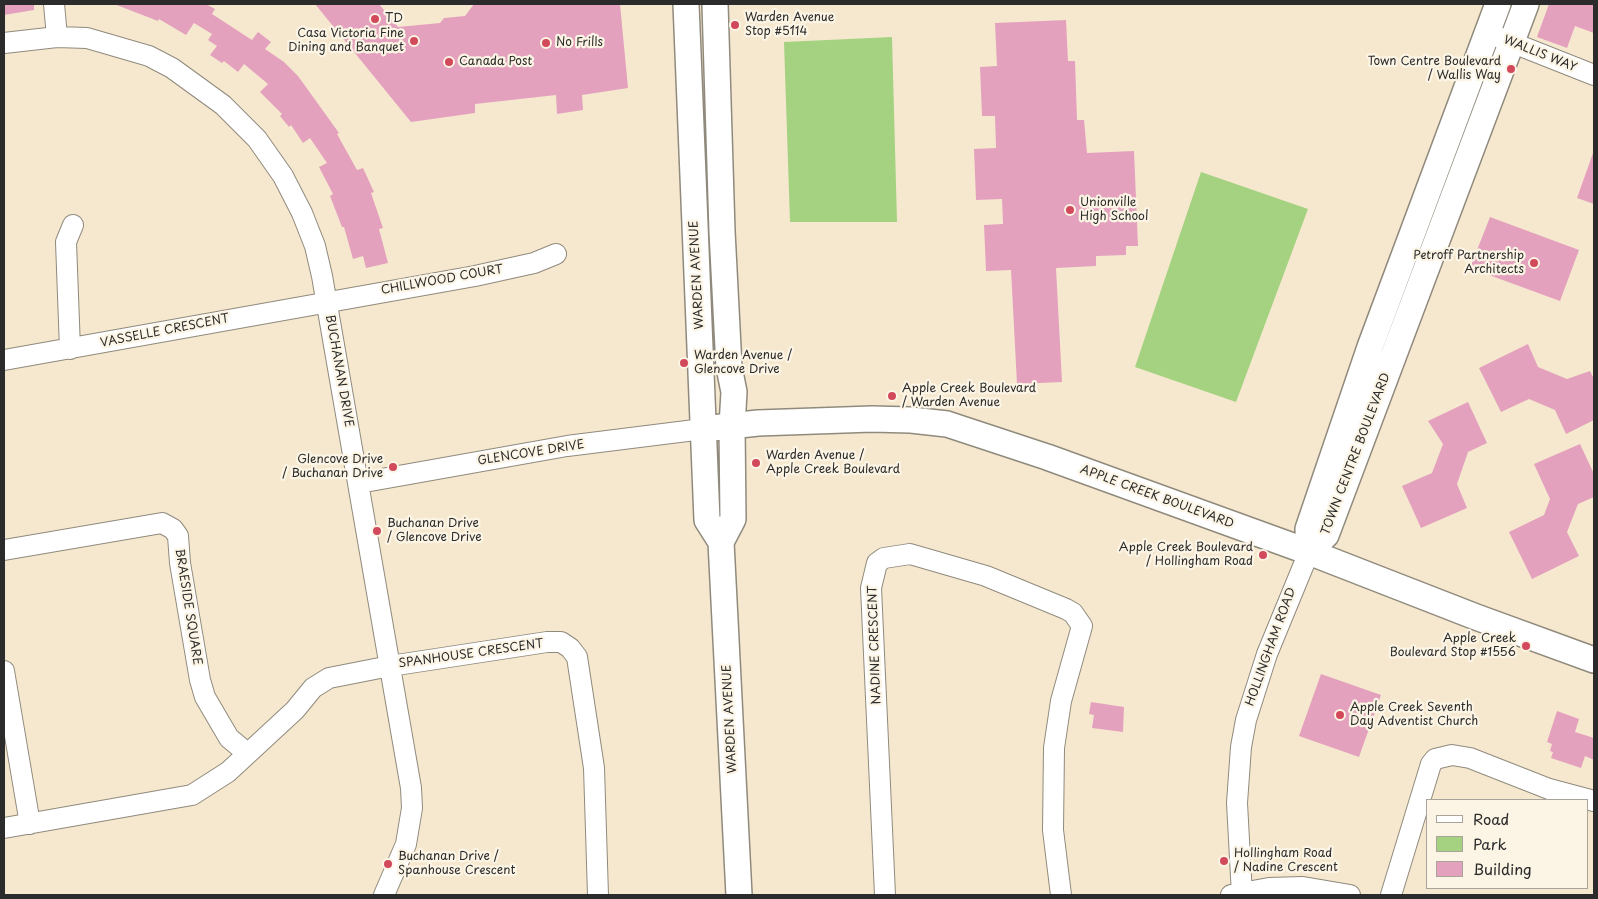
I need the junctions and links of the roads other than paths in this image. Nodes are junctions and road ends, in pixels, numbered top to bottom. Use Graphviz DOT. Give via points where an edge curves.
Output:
graph roads {
  1 [pos="54,4"];
  2 [pos="686,4"];
  3 [pos="715,4"];
  4 [pos="1498,4"];
  5 [pos="1526,4"];
  6 [pos="1486,32"];
  7 [pos="57,37"];
  8 [pos="1512,42"];
  9 [pos="4,43"];
  10 [pos="1594,75"];
  11 [pos="73,225"];
  12 [pos="556,254"];
  13 [pos="326,302"];
  14 [pos="70,349"];
  15 [pos="4,360"];
  16 [pos="732,426"];
  17 [pos="703,429"];
  18 [pos="359,482"];
  19 [pos="721,542"];
  20 [pos="4,550"];
  21 [pos="1309,552"];
  22 [pos="1594,660"];
  23 [pos="390,666"];
  24 [pos="4,671"];
  25 [pos="247,753"];
  26 [pos="1586,799"];
  27 [pos="30,824"];
  28 [pos="4,828"];
  29 [pos="384,895"];
  30 [pos="598,895"];
  31 [pos="739,895"];
  32 [pos="885,895"];
  33 [pos="1061,895"];
  34 [pos="1238,895"];
  35 [pos="1350,895"];
  36 [pos="1391,895"];
  1 -- 7 [label="street"];
  2 -- 17 [label="main road, WARDEN AVENUE"];
  3 -- 16 [label="main road" via="722,231 729,367 734,392"];
  4 -- 6 [label="main road, TOWN CENTRE BOULEVARD"];
  5 -- 8 [label="main road, TOWN CENTRE BOULEVARD"];
  6 -- 8 [label="street, WALLIS WAY"];
  6 -- 21 [label="main road, TOWN CENTRE BOULEVARD" via="1370,347 1308,529"];
  7 -- 9 [label="street, BUCHANAN DRIVE"];
  7 -- 13 [label="street, BUCHANAN DRIVE" via="87,38 150,56 198,84 223,104 256,138 283,176 315,246"];
  8 -- 10 [label="street, WALLIS WAY"];
  8 -- 21 [label="main road, TOWN CENTRE BOULEVARD" via="1326,535"];
  11 -- 14 [label="street" via="66,242"];
  12 -- 13 [label="street, CHILLWOOD COURT" via="534,263 484,274"];
  13 -- 14 [label="street, VASSELLE CRESCENT"];
  13 -- 18 [label="street, BUCHANAN DRIVE"];
  14 -- 15 [label="street, VASSELLE CRESCENT"];
  16 -- 17 [label="main road, APPLE CREEK BOULEVARD"];
  16 -- 19 [label="main road" via="733,519"];
  16 -- 21 [label="main road, APPLE CREEK BOULEVARD" via="872,419 947,424"];
  17 -- 18 [label="street, GLENCOVE DRIVE" via="567,446"];
  17 -- 19 [label="main road, WARDEN AVENUE" via="707,520"];
  18 -- 23 [label="street, BUCHANAN DRIVE"];
  19 -- 31 [label="main road, WARDEN AVENUE"];
  20 -- 25 [label="street, BRAESIDE SQUARE" via="162,523 173,529 178,536 188,612 205,697 229,738"];
  21 -- 22 [label="main road, APPLE CREEK BOULEVARD"];
  21 -- 34 [label="street, HOLLINGHAM ROAD" via="1264,661 1246,720 1237,803"];
  23 -- 25 [label="street" via="328,678 313,688 295,710"];
  23 -- 29 [label="street, BUCHANAN DRIVE" via="412,808 406,844"];
  23 -- 30 [label="street, SPANHOUSE CRESCENT" via="547,642 561,642 570,648 577,657 594,768"];
  24 -- 27 [label="street"];
  25 -- 27 [label="street" via="228,772 192,795"];
  26 -- 36 [label="street" via="1549,789 1470,758 1452,756 1436,759 1431,764"];
  27 -- 28 [label="street"];
  32 -- 33 [label="street, NADINE CRESCENT" via="872,588 878,563 884,558 910,554 986,576 1074,613 1082,626 1062,700 1054,748 1053,830"];
  34 -- 35 [label="street" via="1269,888 1303,886"];
}
